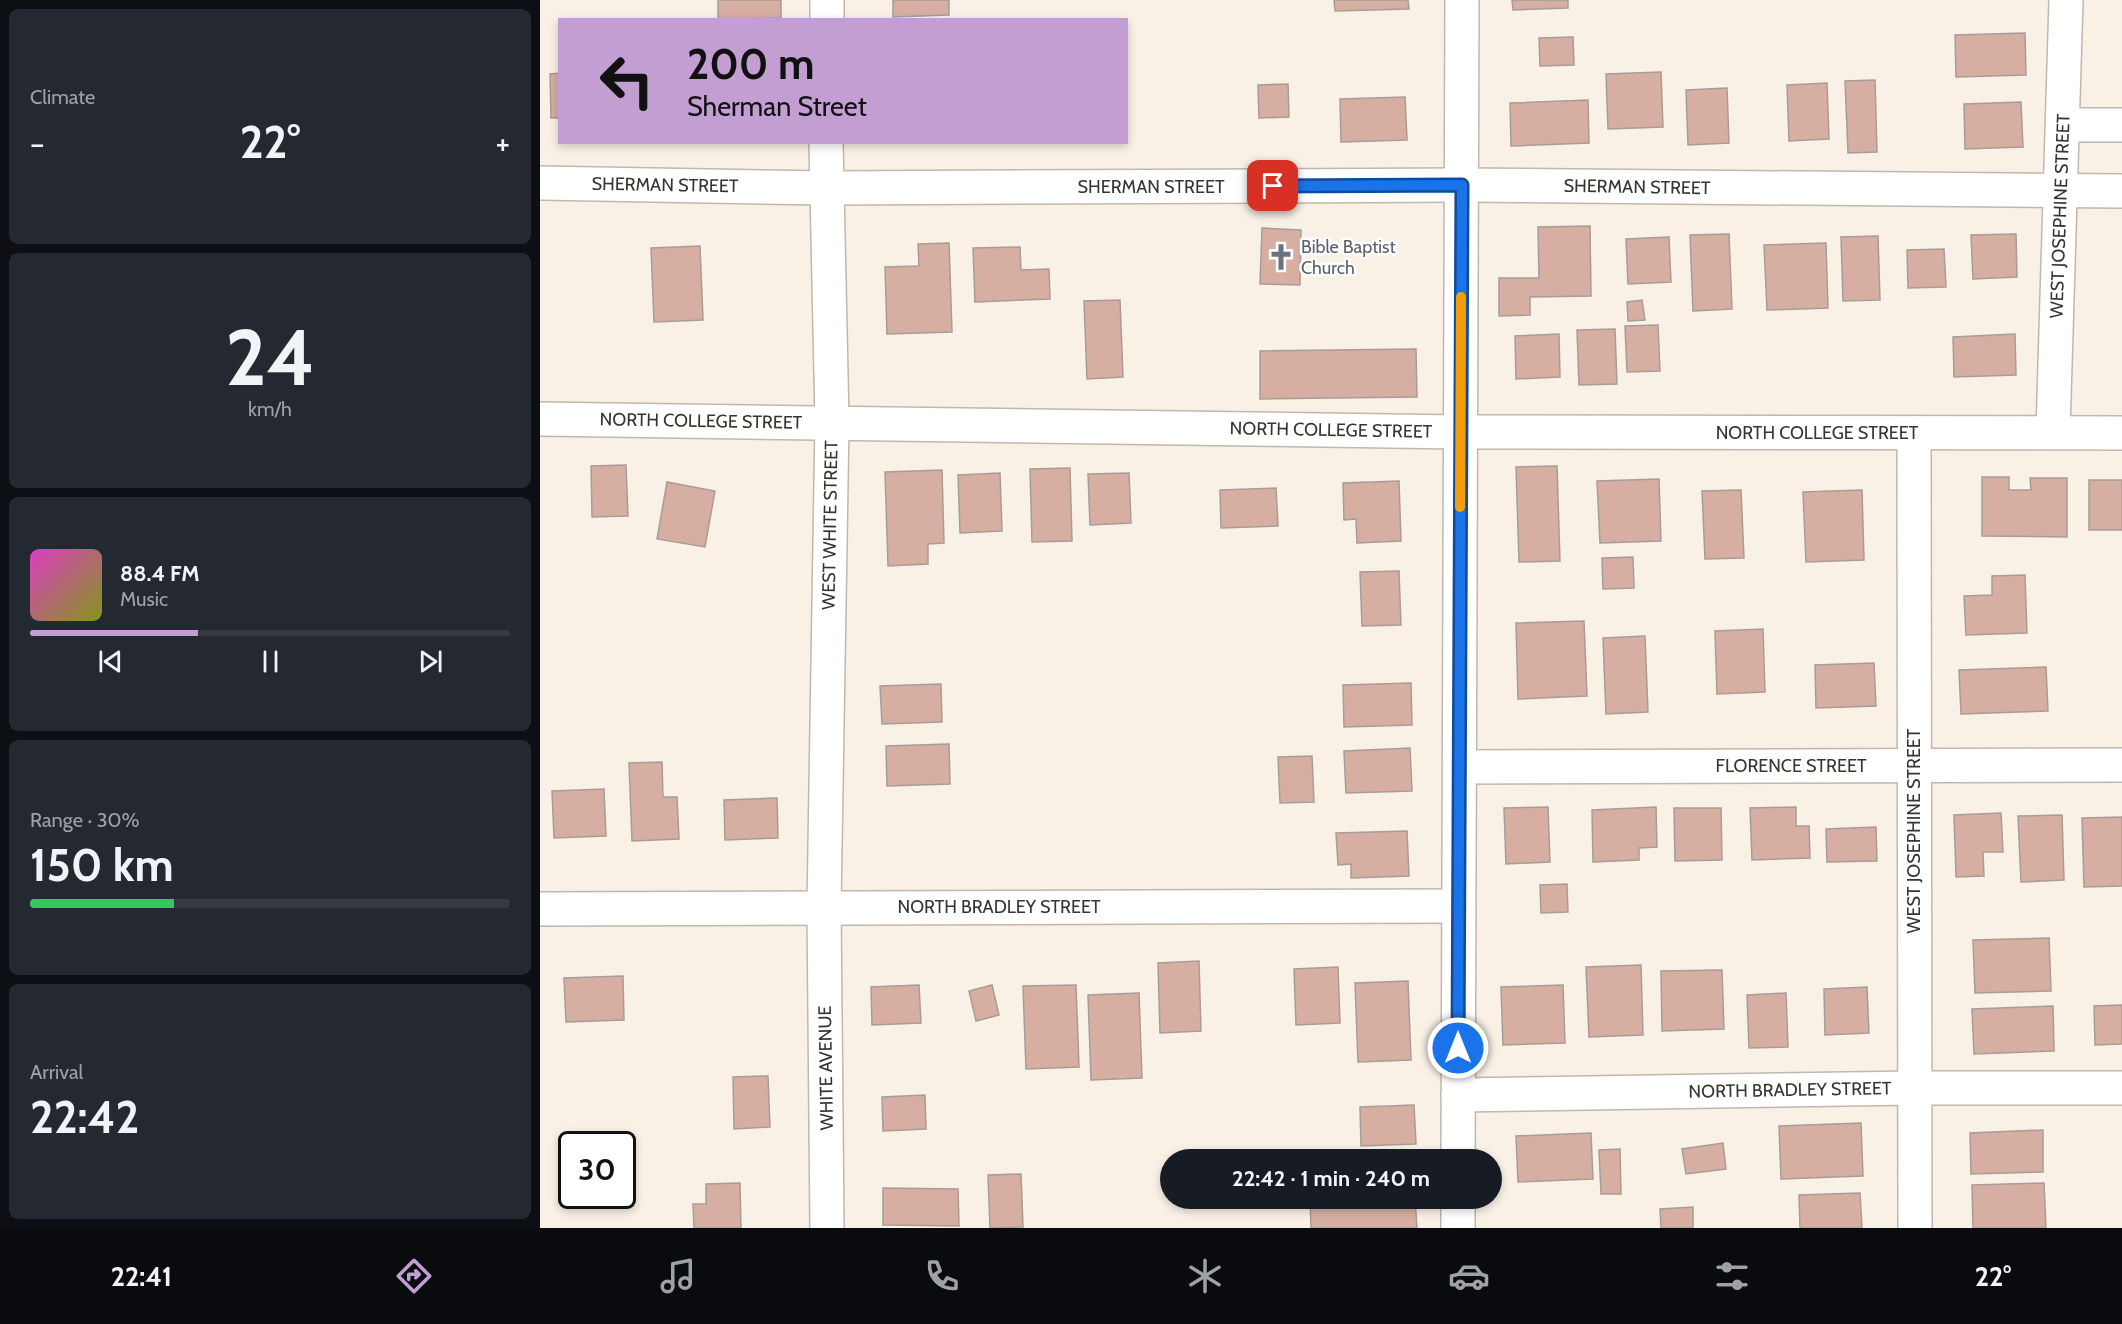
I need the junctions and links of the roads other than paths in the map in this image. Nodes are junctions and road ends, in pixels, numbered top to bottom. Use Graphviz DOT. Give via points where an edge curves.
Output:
graph roads {
  1 [pos="827,0"];
  2 [pos="1462,0"];
  3 [pos="2066,0"];
  4 [pos="827,18"];
  5 [pos="2063,125"];
  6 [pos="2122,125"];
  7 [pos="826,144"];
  8 [pos="540,183"];
  9 [pos="1462,185"];
  10 [pos="826,188"];
  11 [pos="2061,191"];
  12 [pos="2122,191"];
  13 [pos="540,419"];
  14 [pos="832,422"];
  15 [pos="2053,431"];
  16 [pos="1460,432"];
  17 [pos="1914,433"];
  18 [pos="2122,433"];
  19 [pos="2122,765"];
  20 [pos="1914,766"];
  21 [pos="1460,767"];
  22 [pos="1458,906"];
  23 [pos="824,907"];
  24 [pos="540,909"];
  25 [pos="1915,1088"];
  26 [pos="2122,1088"];
  27 [pos="1458,1095"];
  28 [pos="1458,1149"];
  29 [pos="1458,1209"];
  30 [pos="827,1228"];
  31 [pos="1458,1228"];
  32 [pos="1915,1228"];
  1 -- 4 [label="street"];
  2 -- 9 [label="street"];
  3 -- 5 [label="street, WEST JOSEPHINE STREET"];
  5 -- 6 [label="street"];
  5 -- 11 [label="street, WEST JOSEPHINE STREET"];
  7 -- 10 [label="street, WEST WHITE STREET"];
  8 -- 10 [label="street, SHERMAN STREET"];
  9 -- 10 [label="street, SHERMAN STREET"];
  9 -- 11 [label="street, SHERMAN STREET"];
  9 -- 16 [label="street"];
  10 -- 14 [label="street, WEST WHITE STREET"];
  11 -- 12 [label="street, SHERMAN STREET"];
  11 -- 15 [label="street, WEST JOSEPHINE STREET"];
  13 -- 14 [label="street, NORTH COLLEGE STREET"];
  14 -- 16 [label="street, NORTH COLLEGE STREET"];
  14 -- 23 [label="street, WEST WHITE STREET"];
  15 -- 17 [label="street, NORTH COLLEGE STREET"];
  15 -- 18 [label="street, NORTH COLLEGE STREET"];
  16 -- 17 [label="street, NORTH COLLEGE STREET"];
  16 -- 21 [label="street"];
  17 -- 20 [label="street, WEST JOSEPHINE STREET"];
  19 -- 20 [label="street, FLORENCE STREET"];
  20 -- 21 [label="street, FLORENCE STREET"];
  20 -- 25 [label="street, WEST JOSEPHINE STREET"];
  21 -- 22 [label="street"];
  22 -- 23 [label="street, NORTH BRADLEY STREET"];
  22 -- 27 [label="street"];
  23 -- 24 [label="street, NORTH BRADLEY STREET"];
  23 -- 30 [label="street, WHITE AVENUE"];
  25 -- 26 [label="street, NORTH BRADLEY STREET"];
  25 -- 27 [label="street, NORTH BRADLEY STREET"];
  25 -- 32 [label="street, WEST JOSEPHINE STREET"];
  27 -- 28 [label="street"];
  29 -- 31 [label="street"];
}
